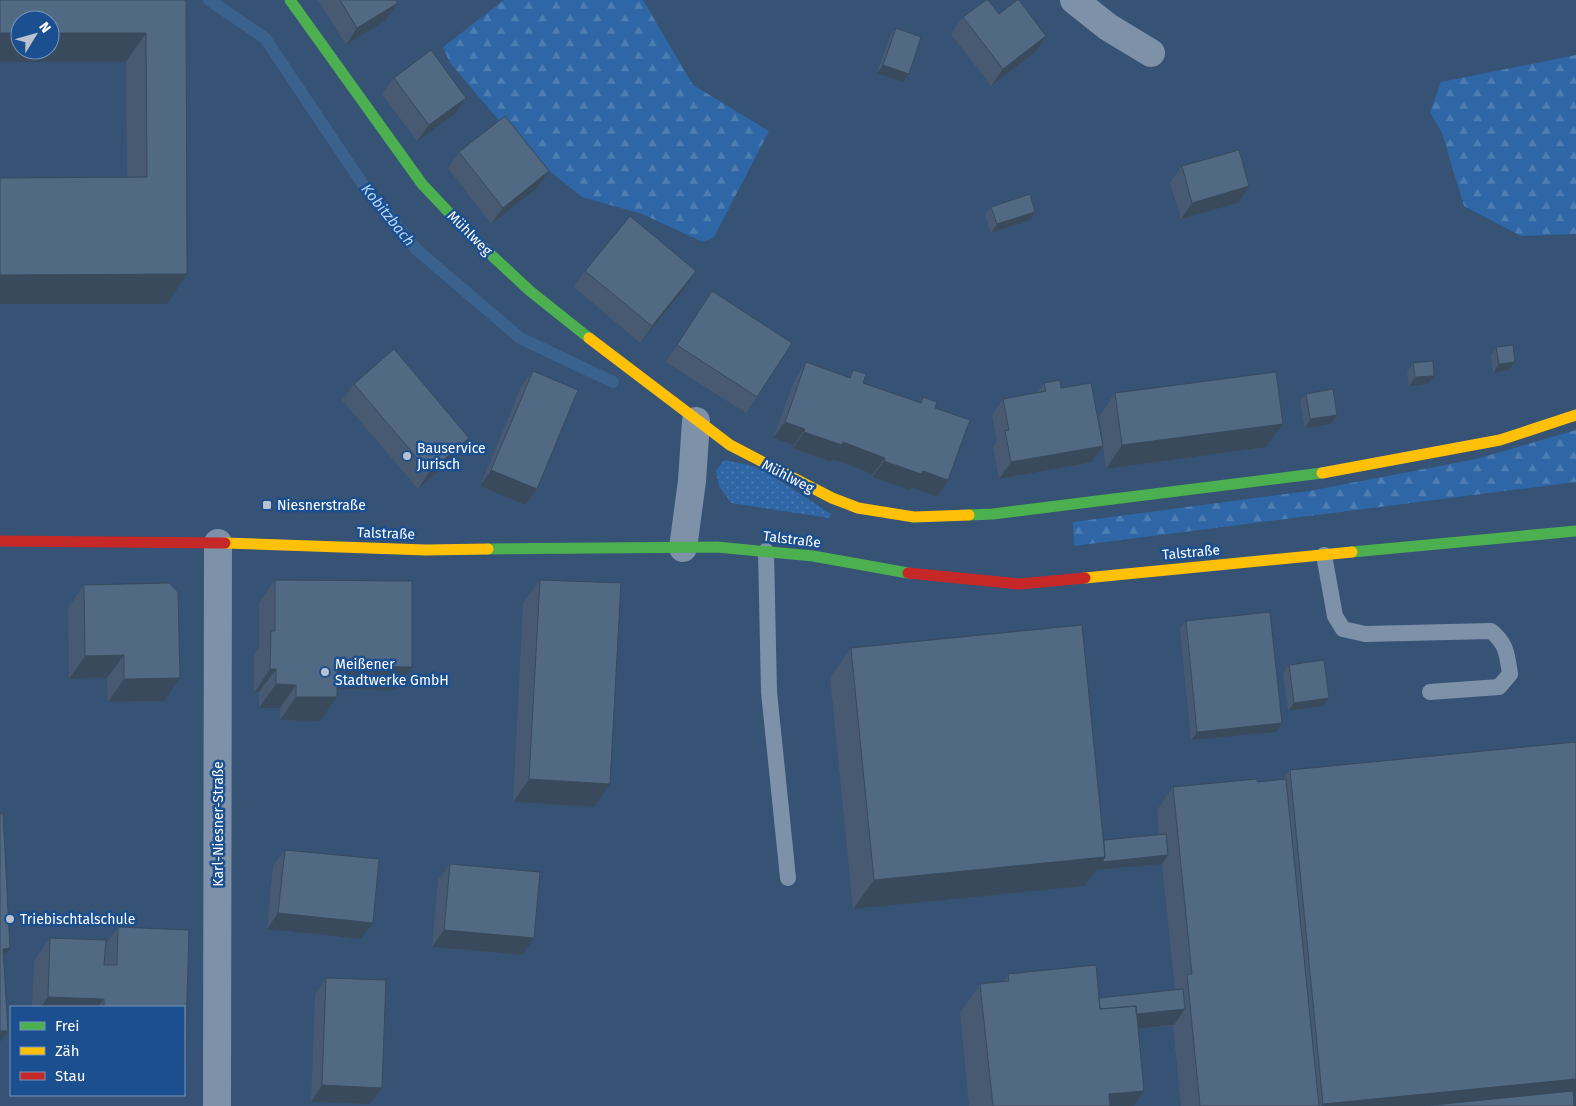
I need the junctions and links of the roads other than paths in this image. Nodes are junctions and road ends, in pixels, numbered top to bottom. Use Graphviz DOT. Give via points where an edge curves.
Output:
graph roads {
  1 [pos="290,0"];
  2 [pos="1074,0"];
  3 [pos="1151,53"];
  4 [pos="1576,416"];
  5 [pos="696,421"];
  6 [pos="1576,531"];
  7 [pos="0,541"];
  8 [pos="218,543"];
  9 [pos="683,548"];
  10 [pos="766,550"];
  11 [pos="1324,555"];
  12 [pos="1430,692"];
  13 [pos="788,878"];
  14 [pos="217,1106"];
  1 -- 5 [label="main road, Mühlweg" via="422,184 472,237 530,291"];
  2 -- 3 [label="street" via="1108,27"];
  4 -- 5 [label="main road, Mühlweg" via="1500,440 1326,472 993,514 914,517 858,508 832,498 730,445"];
  5 -- 9 [label="street"];
  6 -- 11 [label="main road, Talstraße"];
  7 -- 8 [label="main road, Talstraße"];
  8 -- 9 [label="main road, Talstraße" via="426,550"];
  8 -- 14 [label="street, Karl-Niesner-Straße"];
  9 -- 10 [label="main road, Talstraße"];
  10 -- 11 [label="main road, Talstraße" via="922,575 1019,584"];
  10 -- 13 [label="lane" via="769,692"];
  11 -- 12 [label="lane" via="1335,616 1342,629 1365,634 1491,631 1501,639 1508,656 1510,674 1499,687"];
}
